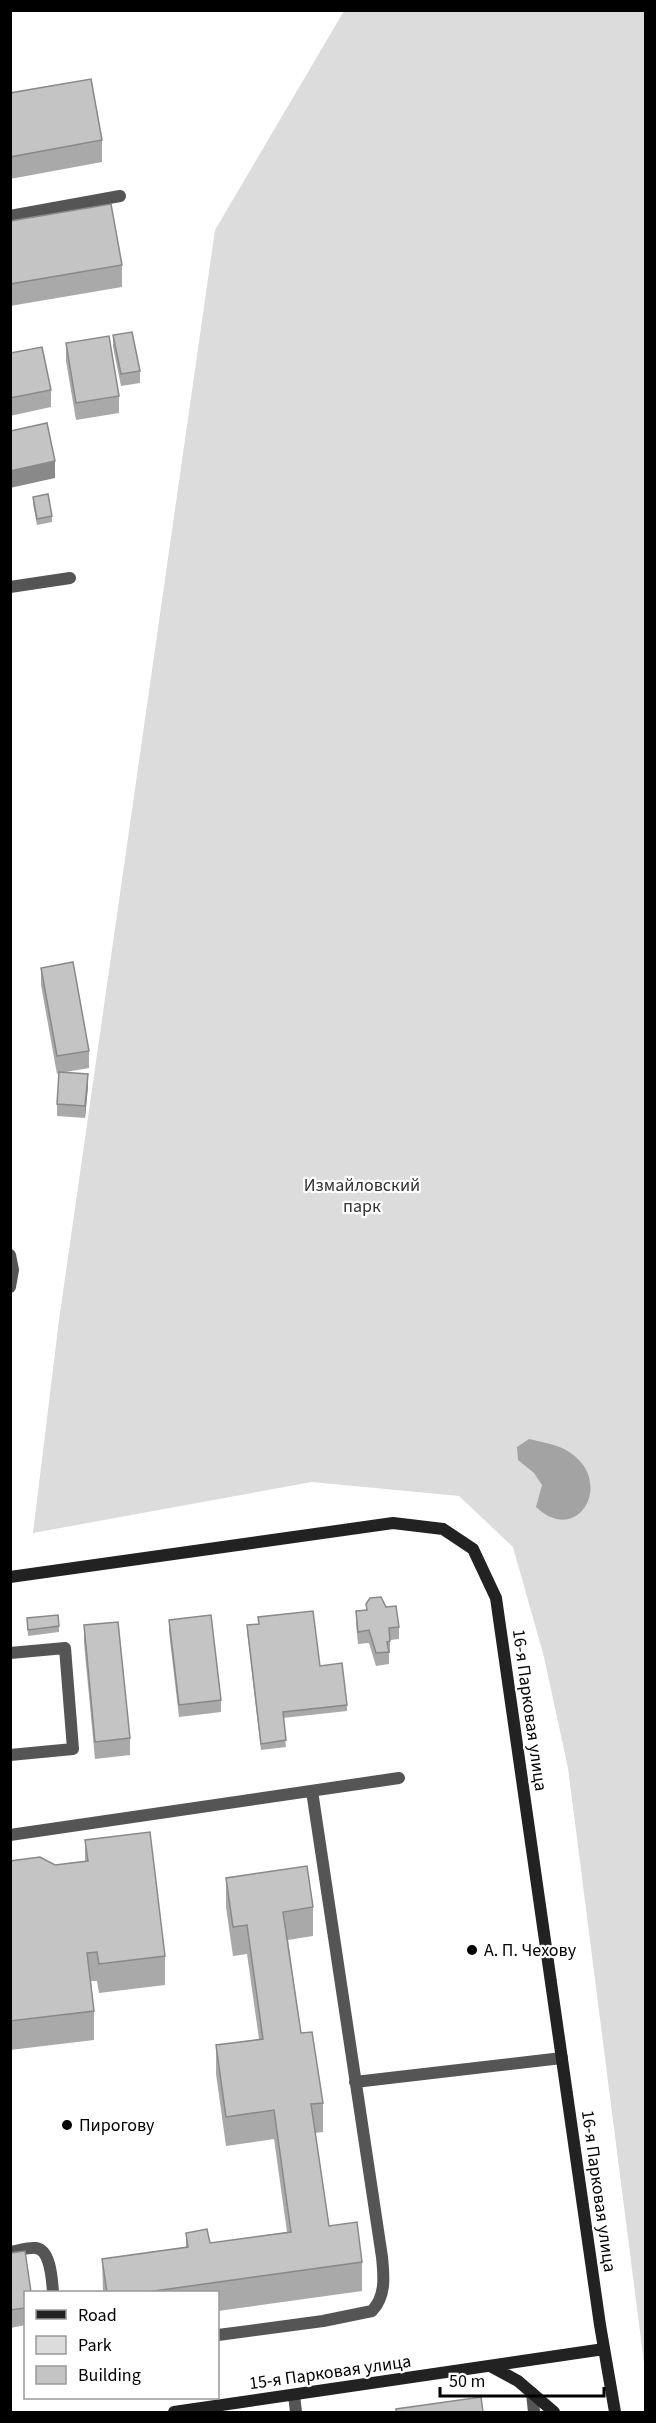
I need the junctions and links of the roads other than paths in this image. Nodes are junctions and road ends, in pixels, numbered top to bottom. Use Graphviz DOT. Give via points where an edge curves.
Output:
graph roads {
  1 [pos="120,196"];
  2 [pos="10,216"];
  3 [pos="70,578"];
  4 [pos="10,587"];
  5 [pos="10,1255"];
  6 [pos="10,1287"];
  7 [pos="10,1577"];
  8 [pos="10,1653"];
  9 [pos="10,1755"];
  10 [pos="399,1778"];
  11 [pos="312,1791"];
  12 [pos="10,1835"];
  13 [pos="562,2058"];
  14 [pos="355,2082"];
  15 [pos="10,2252"];
  16 [pos="53,2291"];
  17 [pos="219,2336"];
  18 [pos="604,2349"];
  19 [pos="492,2367"];
  20 [pos="532,2393"];
  21 [pos="294,2395"];
  22 [pos="197,2403"];
  23 [pos="174,2412"];
  24 [pos="296,2412"];
  25 [pos="534,2412"];
  26 [pos="554,2412"];
  27 [pos="615,2412"];
  1 -- 2 [label="lane"];
  3 -- 4 [label="lane"];
  5 -- 6 [label="lane"];
  7 -- 13 [label="main road, 16-я Парковая улица" via="393,1523 443,1529 473,1549 496,1598"];
  8 -- 9 [label="lane" via="65,1648 73,1749"];
  10 -- 11 [label="lane"];
  11 -- 12 [label="lane"];
  11 -- 14 [label="lane"];
  13 -- 14 [label="lane"];
  13 -- 18 [label="main road, 16-я Парковая улица"];
  14 -- 17 [label="lane" via="384,2276 381,2300 372,2311"];
  15 -- 16 [label="lane" via="36,2248 41,2251 47,2260"];
  18 -- 19 [label="main road, 15-я Парковая улица"];
  18 -- 27 [label="main road, 16-я Парковая улица"];
  19 -- 20 [label="main road"];
  19 -- 21 [label="main road, 15-я Парковая улица"];
  20 -- 25 [label="lane"];
  20 -- 26 [label="main road"];
  21 -- 22 [label="main road, 15-я Парковая улица"];
  21 -- 24 [label="lane"];
  22 -- 23 [label="main road, 15-я Парковая улица"];
}
